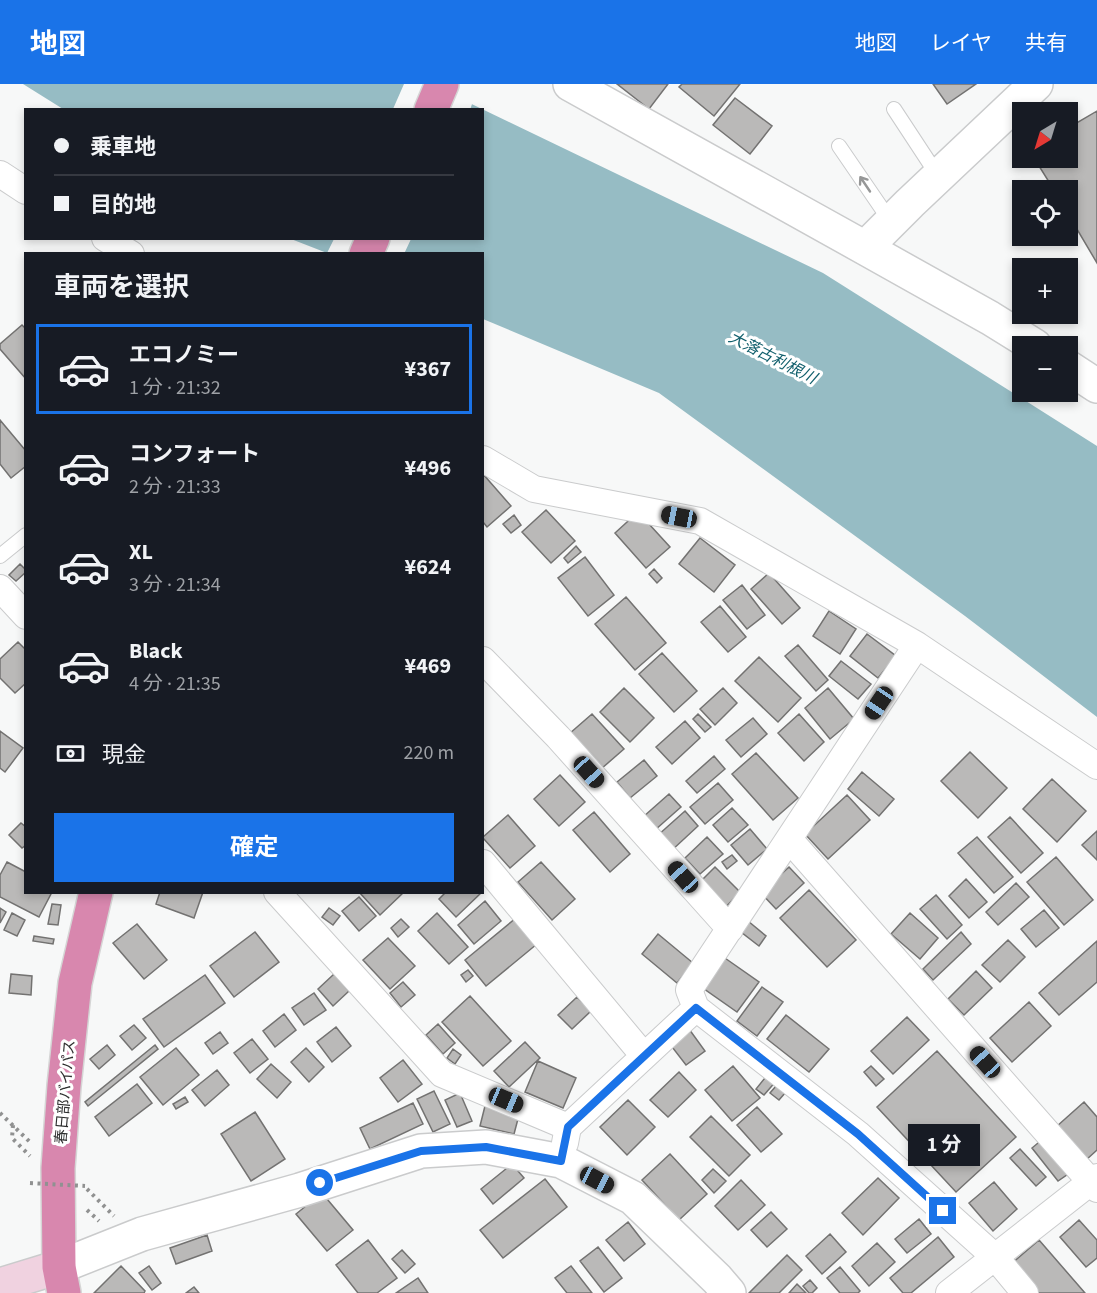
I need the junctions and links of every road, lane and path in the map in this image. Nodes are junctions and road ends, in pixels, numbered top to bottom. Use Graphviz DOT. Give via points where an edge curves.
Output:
graph roads {
  1 [pos="442,84"];
  2 [pos="570,84"];
  3 [pos="1036,84"];
  4 [pos="432,108"];
  5 [pos="894,109"];
  6 [pos="838,146"];
  7 [pos="0,174"];
  8 [pos="938,177"];
  9 [pos="24,190"];
  10 [pos="891,222"];
  11 [pos="108,240"];
  12 [pos="865,248"];
  13 [pos="128,252"];
  14 [pos="1019,336"];
  15 [pos="1078,374"];
  16 [pos="1097,386"];
  17 [pos="484,460"];
  18 [pos="24,537"];
  19 [pos="0,556"];
  20 [pos="0,588"];
  21 [pos="24,614"];
  22 [pos="917,645"];
  23 [pos="484,661"];
  24 [pos="1097,766"];
  25 [pos="789,839"];
  26 [pos="484,864"];
  27 [pos="96,894"];
  28 [pos="279,894"];
  29 [pos="730,929"];
  30 [pos="696,1008"];
  31 [pos="644,1056"];
  32 [pos="13,1125"];
  33 [pos="568,1127"];
  34 [pos="561,1161"];
  35 [pos="37,1173"];
  36 [pos="1095,1182"];
  37 [pos="80,1193"];
  38 [pos="80,1203"];
  39 [pos="995,1257"];
  40 [pos="61,1280"];
  41 [pos="0,1285"];
  42 [pos="729,1293"];
  43 [pos="949,1293"];
  44 [pos="1025,1293"];
  1 -- 4 [label="highway"];
  2 -- 12 [label="street"];
  3 -- 8 [label="street"];
  5 -- 8 [label="lane"];
  10 -- 6 [label="lane, one-way"];
  7 -- 9 [label="street"];
  8 -- 10 [label="street"];
  10 -- 12 [label="street"];
  11 -- 13 [label="street"];
  12 -- 14 [label="street"];
  15 -- 16 [label="street"];
  17 -- 22 [label="street" via="534,489 700,521"];
  18 -- 19 [label="lane"];
  20 -- 21 [label="street"];
  22 -- 24 [label="street"];
  22 -- 25 [label="street"];
  23 -- 29 [label="street" via="558,737"];
  25 -- 29 [label="street"];
  25 -- 36 [label="street"];
  26 -- 31 [label="street"];
  27 -- 35 [label="highway, 春日部バイパス" via="75,983 64,1086"];
  28 -- 33 [label="street" via="442,1074"];
  29 -- 30 [label="street" via="689,990"];
  30 -- 31 [label="street"];
  30 -- 39 [label="street" via="858,1134"];
  31 -- 33 [label="street"];
  32 -- 35 [label="path" via="12,1138 30,1157"];
  33 -- 34 [label="street"];
  34 -- 40 [label="street" via="486,1147 421,1151 142,1234"];
  34 -- 42 [label="street" via="633,1198"];
  35 -- 37 [label="path" via="79,1172"];
  35 -- 38 [label="path, bridge" via="85,1186 118,1221 99,1221"];
  35 -- 40 [label="highway, 春日部バイパス"];
  36 -- 39 [label="street"];
  39 -- 43 [label="street"];
  39 -- 44 [label="street"];
  40 -- 41 [label="main road"];
}
